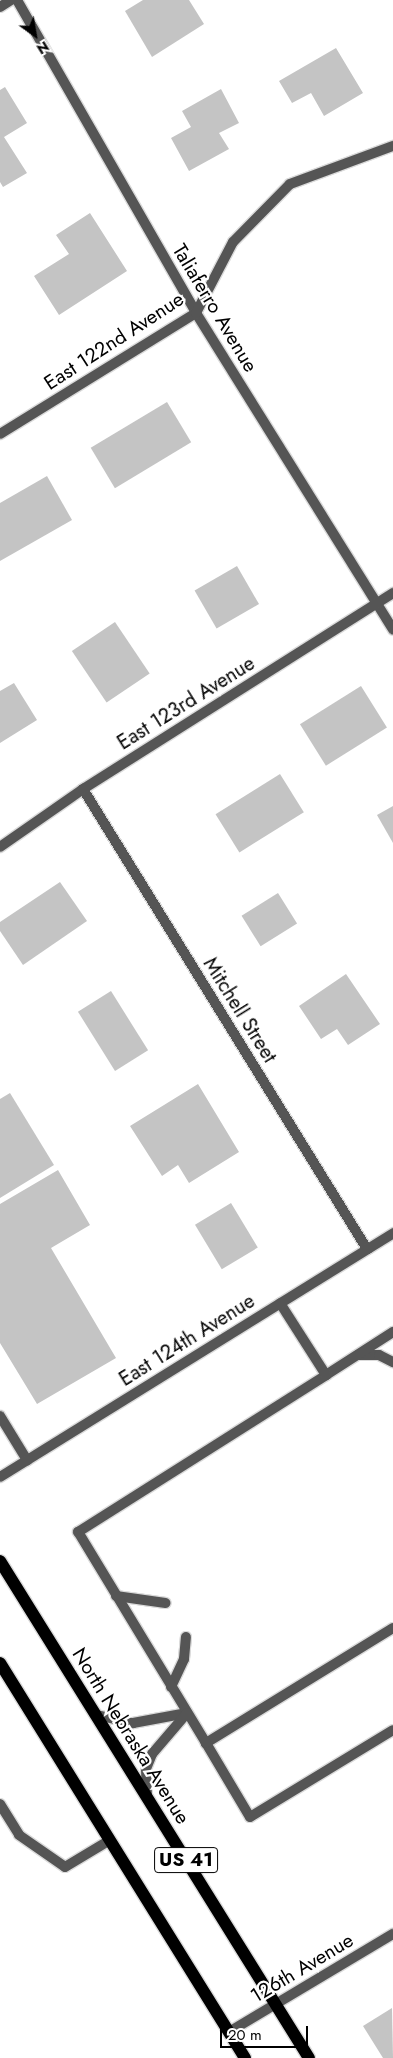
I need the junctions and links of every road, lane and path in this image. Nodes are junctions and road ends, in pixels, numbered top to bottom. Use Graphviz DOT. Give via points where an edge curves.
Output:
graph roads {
  1 [pos="11,0"];
  2 [pos="17,0"];
  3 [pos="0,7"];
  4 [pos="393,146"];
  5 [pos="196,313"];
  6 [pos="0,434"];
  7 [pos="393,593"];
  8 [pos="376,603"];
  9 [pos="393,630"];
  10 [pos="83,789"];
  11 [pos="0,847"];
  12 [pos="393,1233"];
  13 [pos="367,1249"];
  14 [pos="280,1303"];
  15 [pos="393,1332"];
  16 [pos="357,1355"];
  17 [pos="393,1362"];
  18 [pos="326,1375"];
  19 [pos="0,1416"];
  20 [pos="27,1460"];
  21 [pos="0,1477"];
  22 [pos="0,1561"];
  23 [pos="116,1596"];
  24 [pos="166,1603"];
  25 [pos="393,1628"];
  26 [pos="186,1637"];
  27 [pos="0,1663"];
  28 [pos="172,1687"];
  29 [pos="187,1713"];
  30 [pos="97,1716"];
  31 [pos="393,1730"];
  32 [pos="206,1743"];
  33 [pos="147,1797"];
  34 [pos="0,1804"];
  35 [pos="110,1840"];
  36 [pos="393,1934"];
  37 [pos="277,2004"];
  38 [pos="229,2032"];
  39 [pos="241,2057"];
  40 [pos="309,2058"];
  1 -- 3 [label="street"];
  2 -- 5 [label="street, Taliaferro Avenue"];
  4 -- 5 [label="street, East 122nd Avenue" via="290,184 233,242"];
  5 -- 6 [label="street, East 122nd Avenue"];
  5 -- 8 [label="street, Taliaferro Avenue"];
  7 -- 8 [label="street, East 123rd Avenue"];
  8 -- 9 [label="street, Taliaferro Avenue"];
  8 -- 10 [label="street, East 123rd Avenue"];
  10 -- 11 [label="street, East 123rd Avenue"];
  10 -- 13 [label="street, Mitchell Street"];
  12 -- 13 [label="street, East 124th Avenue"];
  13 -- 14 [label="street, East 124th Avenue"];
  14 -- 18 [label="street"];
  14 -- 20 [label="street, East 124th Avenue"];
  15 -- 16 [label="street"];
  16 -- 17 [label="street" via="379,1355"];
  16 -- 18 [label="street"];
  18 -- 23 [label="street" via="78,1532"];
  19 -- 20 [label="street"];
  20 -- 21 [label="street, East 124th Avenue"];
  22 -- 30 [label="main road, North Nebraska Avenue / US 41"];
  23 -- 24 [label="street"];
  23 -- 28 [label="street"];
  25 -- 32 [label="street"];
  26 -- 28 [label="street" via="184,1659"];
  27 -- 35 [label="main road, US 41"];
  28 -- 29 [label="street"];
  29 -- 30 [label="street" via="133,1723"];
  29 -- 32 [label="street"];
  29 -- 33 [label="street" via="152,1754 146,1769"];
  30 -- 33 [label="main road, North Nebraska Avenue / US 41"];
  31 -- 32 [label="street" via="250,1817"];
  33 -- 37 [label="main road, North Nebraska Avenue / US 41"];
  34 -- 35 [label="street" via="19,1835 65,1868"];
  35 -- 38 [label="main road, US 41"];
  36 -- 37 [label="street, 126th Avenue"];
  37 -- 38 [label="street, 126th Avenue"];
  37 -- 40 [label="main road, North Nebraska Avenue / US 41"];
  38 -- 39 [label="main road, US 41"];
}
